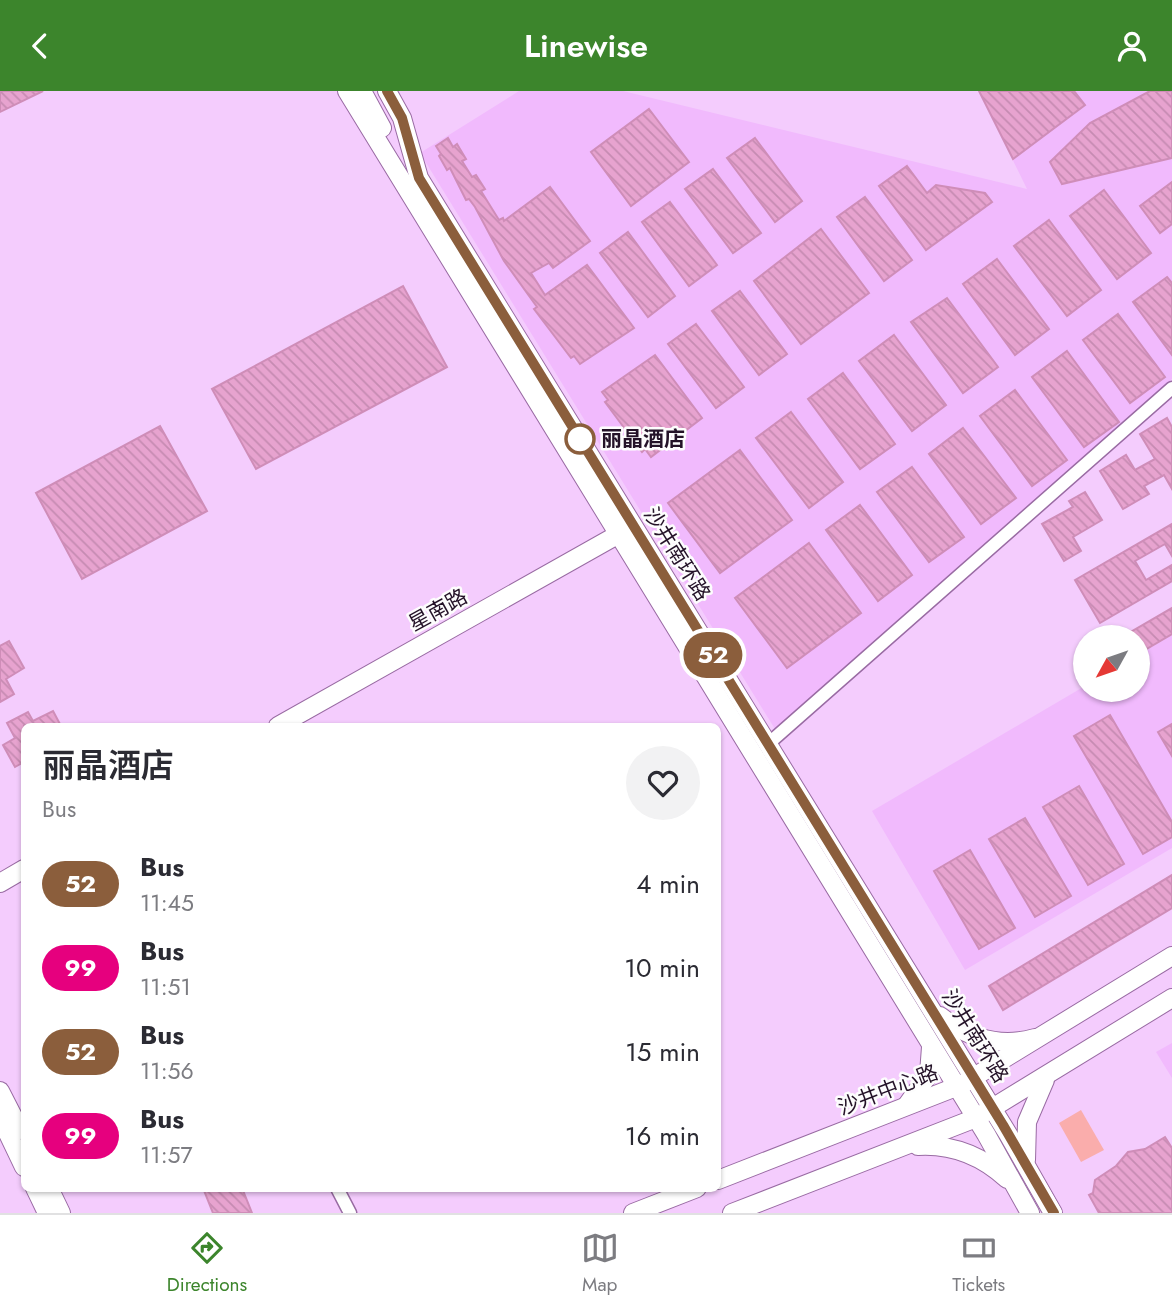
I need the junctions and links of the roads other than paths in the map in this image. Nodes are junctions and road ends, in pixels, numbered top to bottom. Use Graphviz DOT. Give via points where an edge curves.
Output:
graph roads {
  1 [pos="347,91"];
  2 [pos="362,91"];
  3 [pos="376,91"];
  4 [pos="387,91"];
  5 [pos="413,182"];
  6 [pos="1172,388"];
  7 [pos="619,534"];
  8 [pos="283,723"];
  9 [pos="768,744"];
  10 [pos="21,871"];
  11 [pos="0,883"];
  12 [pos="1172,956"];
  13 [pos="1172,999"];
  14 [pos="928,1003"];
  15 [pos="1048,1033"];
  16 [pos="930,1043"];
  17 [pos="1050,1075"];
  18 [pos="974,1078"];
  19 [pos="957,1087"];
  20 [pos="0,1091"];
  21 [pos="902,1109"];
  22 [pos="993,1109"];
  23 [pos="0,1117"];
  24 [pos="976,1118"];
  25 [pos="21,1134"];
  26 [pos="900,1149"];
  27 [pos="21,1161"];
  28 [pos="1027,1167"];
  29 [pos="721,1179"];
  30 [pos="1018,1191"];
  31 [pos="37,1192"];
  32 [pos="51,1192"];
  33 [pos="339,1192"];
  34 [pos="678,1192"];
  35 [pos="47,1213"];
  36 [pos="61,1213"];
  37 [pos="350,1213"];
  38 [pos="633,1213"];
  39 [pos="732,1213"];
  40 [pos="1030,1213"];
  41 [pos="1054,1213"];
  1 -- 5 [label="main road, 沙井南环路"];
  2 -- 5 [label="main road"];
  3 -- 5 [label="main road"];
  4 -- 5 [label="main road, 沙井南环路" via="402,118"];
  5 -- 7 [label="main road, 沙井南环路"];
  5 -- 9 [label="main road, 沙井南环路"];
  6 -- 9 [label="street"];
  7 -- 8 [label="main road, 星南路"];
  7 -- 16 [label="main road, 沙井南环路"];
  9 -- 14 [label="main road, 沙井南环路"];
  10 -- 11 [label="main road"];
  12 -- 15 [label="main road, 沙井中心路"];
  13 -- 17 [label="main road"];
  14 -- 15 [label="main road" via="958,1028 984,1039 1014,1042"];
  14 -- 18 [label="main road, 沙井南环路"];
  15 -- 18 [label="main road, 沙井中心路"];
  16 -- 19 [label="main road, 沙井南环路"];
  16 -- 21 [label="main road" via="929,1074"];
  17 -- 22 [label="main road"];
  17 -- 28 [label="main road" via="1028,1115"];
  18 -- 19 [label="main road, 沙井中心路"];
  18 -- 22 [label="main road, 沙井南环路"];
  19 -- 21 [label="main road, 沙井中心路"];
  19 -- 24 [label="main road, 沙井南环路"];
  20 -- 25 [label="main road"];
  21 -- 29 [label="main road, 沙井中心路"];
  22 -- 24 [label="main road"];
  22 -- 28 [label="main road, 沙井南环路"];
  23 -- 27 [label="main road"];
  24 -- 26 [label="main road"];
  24 -- 30 [label="main road, 沙井南环路"];
  26 -- 30 [label="main road" via="932,1146 961,1150 989,1164"];
  26 -- 39 [label="main road"];
  28 -- 41 [label="main road, 沙井南环路"];
  30 -- 40 [label="main road, 沙井南环路"];
  31 -- 35 [label="main road"];
  32 -- 36 [label="main road"];
  33 -- 37 [label="street"];
  34 -- 38 [label="main road"];
}
